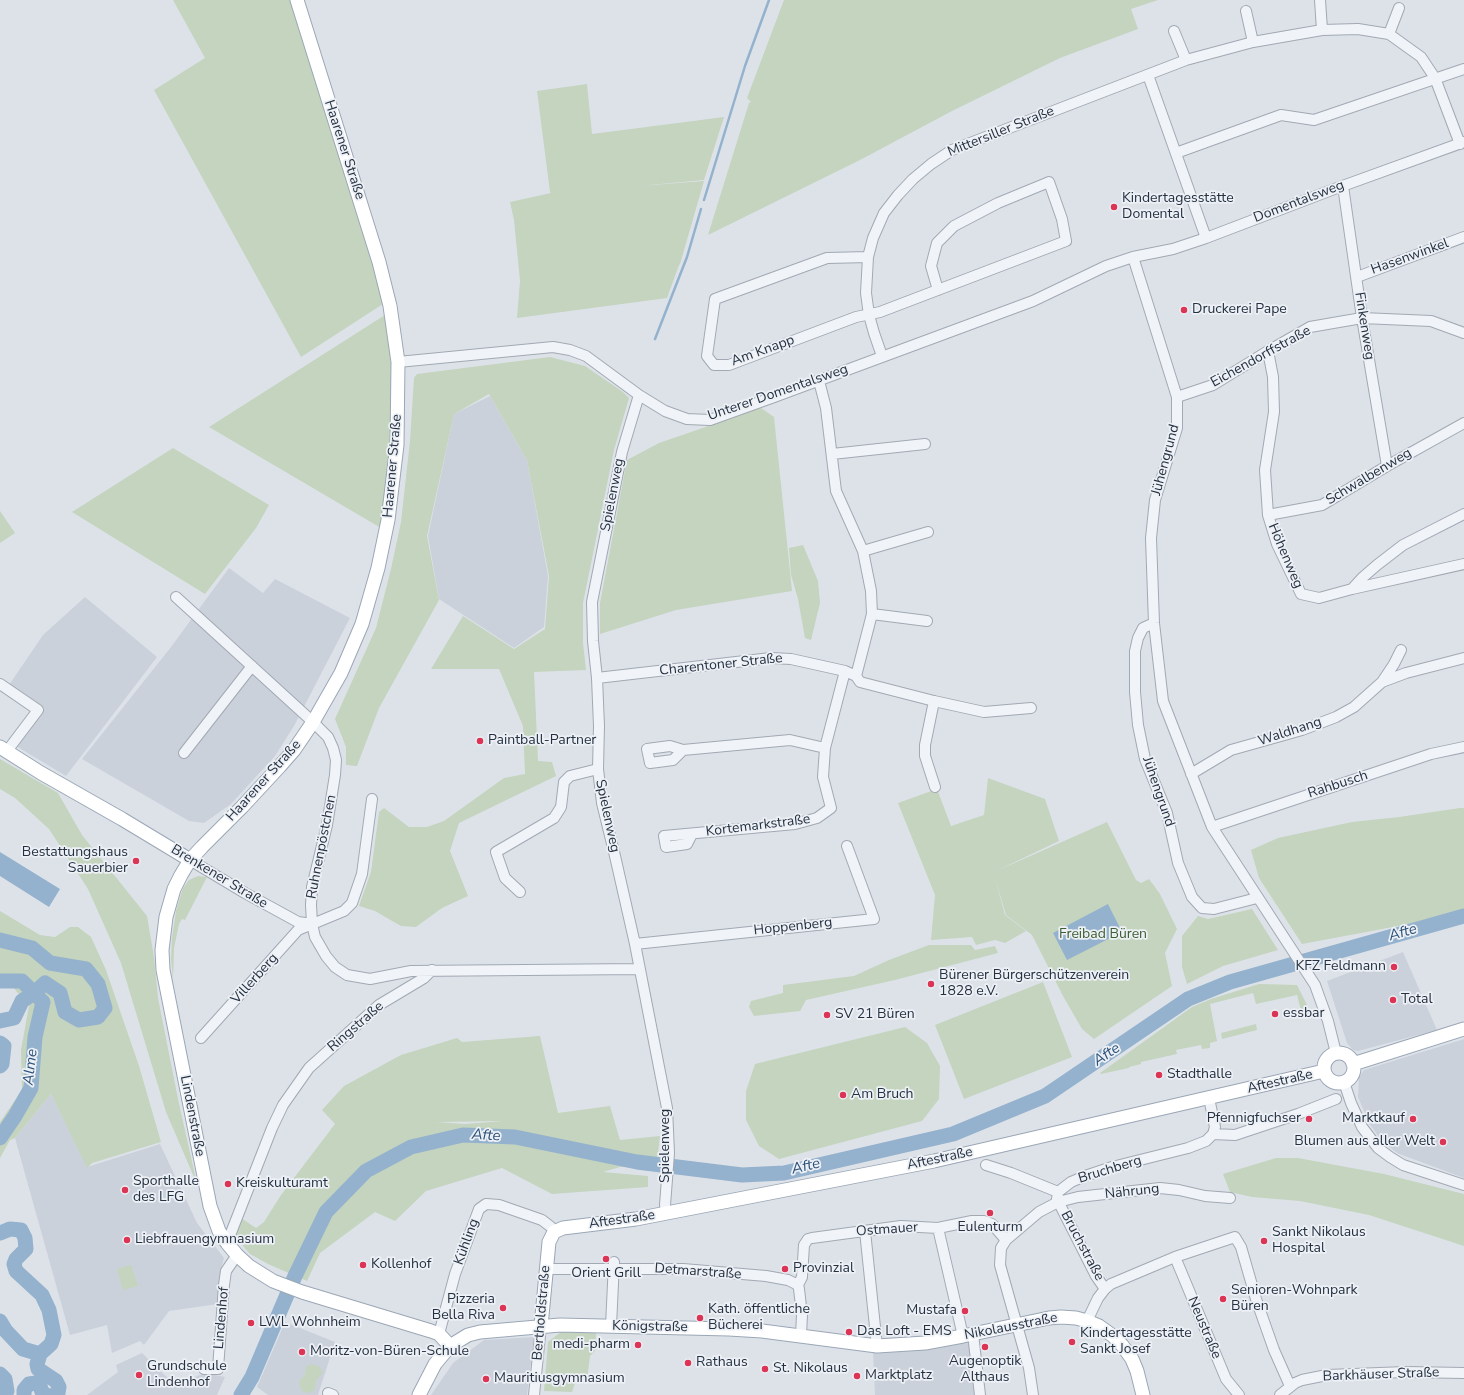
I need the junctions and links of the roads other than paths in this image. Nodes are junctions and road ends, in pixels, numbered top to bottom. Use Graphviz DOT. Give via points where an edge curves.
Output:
graph roads {
  1 [pos="297,0"];
  2 [pos="1320,0"];
  3 [pos="1399,8"];
  4 [pos="1246,11"];
  5 [pos="1322,30"];
  6 [pos="1174,31"];
  7 [pos="1389,34"];
  8 [pos="1253,42"];
  9 [pos="1186,60"];
  10 [pos="1464,69"];
  11 [pos="1148,74"];
  12 [pos="1435,78"];
  13 [pos="1462,143"];
  14 [pos="1176,153"];
  15 [pos="1343,186"];
  16 [pos="1206,238"];
  17 [pos="1464,238"];
  18 [pos="868,257"];
  19 [pos="1133,257"];
  20 [pos="1357,277"];
  21 [pos="938,290"];
  22 [pos="869,315"];
  23 [pos="1362,318"];
  24 [pos="1464,333"];
  25 [pos="1268,351"];
  26 [pos="882,356"];
  27 [pos="398,362"];
  28 [pos="819,381"];
  29 [pos="639,395"];
  30 [pos="1177,397"];
  31 [pos="1464,423"];
  32 [pos="925,444"];
  33 [pos="832,454"];
  34 [pos="1387,466"];
  35 [pos="1464,514"];
  36 [pos="1268,515"];
  37 [pos="928,532"];
  38 [pos="863,551"];
  39 [pos="1464,564"];
  40 [pos="1352,589"];
  41 [pos="176,597"];
  42 [pos="872,614"];
  43 [pos="927,621"];
  44 [pos="1154,623"];
  45 [pos="1401,650"];
  46 [pos="1464,658"];
  47 [pos="252,666"];
  48 [pos="845,671"];
  49 [pos="856,676"];
  50 [pos="597,678"];
  51 [pos="1382,682"];
  52 [pos="0,684"];
  53 [pos="934,701"];
  54 [pos="1031,708"];
  55 [pos="313,722"];
  56 [pos="1464,747"];
  57 [pos="825,748"];
  58 [pos="3,749"];
  59 [pos="683,750"];
  60 [pos="184,753"];
  61 [pos="598,769"];
  62 [pos="1192,774"];
  63 [pos="935,787"];
  64 [pos="372,799"];
  65 [pos="1212,827"];
  66 [pos="692,834"];
  67 [pos="847,846"];
  68 [pos="190,860"];
  69 [pos="520,892"];
  70 [pos="1257,898"];
  71 [pos="312,924"];
  72 [pos="635,944"];
  73 [pos="640,969"];
  74 [pos="432,970"];
  75 [pos="1464,1029"];
  76 [pos="201,1038"];
  77 [pos="1336,1053"];
  78 [pos="1353,1064"];
  79 [pos="1324,1071"];
  80 [pos="1344,1082"];
  81 [pos="1210,1098"];
  82 [pos="1336,1099"];
  83 [pos="1213,1134"];
  84 [pos="986,1165"];
  85 [pos="1464,1185"];
  86 [pos="1058,1197"];
  87 [pos="1230,1198"];
  88 [pos="666,1213"];
  89 [pos="938,1228"];
  90 [pos="865,1231"];
  91 [pos="554,1232"];
  92 [pos="1006,1240"];
  93 [pos="227,1243"];
  94 [pos="237,1256"];
  95 [pos="1175,1257"];
  96 [pos="614,1265"];
  97 [pos="547,1269"];
  98 [pos="798,1285"];
  99 [pos="1105,1289"];
  100 [pos="1087,1321"];
  101 [pos="1016,1325"];
  102 [pos="541,1326"];
  103 [pos="611,1326"];
  104 [pos="438,1334"];
  105 [pos="801,1335"];
  106 [pos="968,1335"];
  107 [pos="450,1346"];
  108 [pos="877,1346"];
  109 [pos="204,1370"];
  110 [pos="1464,1373"];
  111 [pos="1290,1386"];
  112 [pos="419,1395"];
  113 [pos="534,1395"];
  114 [pos="980,1395"];
  115 [pos="1033,1395"];
  116 [pos="1143,1395"];
  117 [pos="1239,1395"];
  118 [pos="1280,1395"];
  1 -- 27 [label="main road, Haarener Straße" via="379,262 390,306"];
  2 -- 5 [label="street"];
  3 -- 7 [label="street"];
  4 -- 8 [label="street"];
  5 -- 7 [label="street, Mittersiller Straße" via="1358,29"];
  5 -- 8 [label="street, Mittersiller Straße"];
  6 -- 9 [label="street"];
  7 -- 12 [label="street, Mittersiller Straße" via="1422,57"];
  8 -- 9 [label="street, Mittersiller Straße"];
  9 -- 11 [label="street, Mittersiller Straße"];
  10 -- 12 [label="street"];
  11 -- 14 [label="street"];
  11 -- 18 [label="street, Mittersiller Straße" via="952,150 931,164 903,190 884,213"];
  12 -- 13 [label="street, Mittersiller Straße"];
  12 -- 14 [label="street" via="1314,120 1281,115"];
  13 -- 15 [label="street, Domentalsweg"];
  14 -- 16 [label="street"];
  15 -- 16 [label="street, Domentalsweg"];
  15 -- 20 [label="street, Finkenweg"];
  16 -- 19 [label="street, Domentalsweg" via="1173,249"];
  17 -- 20 [label="street, Hasenwinkel"];
  18 -- 22 [label="street, Mittersiller Straße" via="866,293"];
  18 -- 22 [label="street, Am Knapp" via="827,258 716,299 707,356 714,365 729,365 856,317"];
  19 -- 26 [label="street, Unterer Domentalsweg" via="1106,266 1033,301"];
  19 -- 30 [label="street, Jühengrund"];
  20 -- 23 [label="street, Finkenweg"];
  21 -- 21 [label="street" via="1066,240 1062,219 1049,182 998,203 954,226 937,243 930,266"];
  21 -- 22 [label="street"];
  22 -- 26 [label="street, Mittersiller Straße"];
  23 -- 24 [label="street, Eichendorffstraße" via="1431,321"];
  23 -- 25 [label="street, Eichendorffstraße" via="1310,328"];
  23 -- 34 [label="street, Finkenweg"];
  25 -- 30 [label="street, Eichendorffstraße" via="1213,385"];
  25 -- 36 [label="street, Höhenweg" via="1274,412 1265,470"];
  26 -- 28 [label="street, Unterer Domentalsweg"];
  27 -- 29 [label="street, Unterer Domentalsweg" via="553,347 586,356"];
  27 -- 55 [label="main road, Haarener Straße" via="397,445 388,520 378,568 357,638"];
  28 -- 29 [label="street, Unterer Domentalsweg" via="710,420 687,419 664,411"];
  28 -- 33 [label="street" via="826,408"];
  29 -- 50 [label="street, Spielenweg" via="622,452 592,602"];
  30 -- 44 [label="street, Jühengrund" via="1177,428 1155,500 1153,515 1151,538"];
  31 -- 34 [label="street, Schwalbenweg"];
  32 -- 33 [label="street"];
  33 -- 38 [label="street" via="836,491"];
  34 -- 36 [label="street, Schwalbenweg" via="1322,506"];
  35 -- 40 [label="street" via="1402,545"];
  36 -- 40 [label="street, Höhenweg" via="1277,544 1301,594 1319,598"];
  37 -- 38 [label="street"];
  38 -- 42 [label="street" via="871,590"];
  39 -- 40 [label="street, Höhenweg"];
  41 -- 47 [label="street, Ruhnenpöstchen"];
  42 -- 43 [label="street"];
  42 -- 49 [label="street"];
  44 -- 62 [label="street, Jühengrund" via="1163,700"];
  44 -- 70 [label="street, Jühengrund" via="1143,628 1138,638 1135,699 1145,759 1167,813 1178,863 1192,897 1202,908 1214,909"];
  45 -- 51 [label="street, Waldhang"];
  46 -- 51 [label="street, Waldhang"];
  47 -- 55 [label="street, Ruhnenpöstchen"];
  47 -- 60 [label="street"];
  48 -- 49 [label="street, Charentoner Straße"];
  48 -- 50 [label="street, Charentoner Straße" via="791,659 771,658"];
  48 -- 57 [label="street, Kortemarkstraße"];
  49 -- 53 [label="street, Charentoner Straße" via="860,682"];
  50 -- 61 [label="street, Spielenweg"];
  51 -- 62 [label="street, Waldhang" via="1354,707 1336,717 1302,730 1231,750"];
  52 -- 58 [label="street" via="38,710"];
  53 -- 54 [label="street, Charentoner Straße" via="984,712"];
  53 -- 63 [label="street" via="925,756"];
  55 -- 68 [label="main road, Haarener Straße" via="294,750 268,780"];
  55 -- 71 [label="street, Ruhnenpöstchen" via="328,737 333,748 336,775 312,887"];
  56 -- 65 [label="street, Rahbusch" via="1432,754"];
  57 -- 59 [label="street" via="790,740"];
  57 -- 66 [label="street, Kortemarkstraße" via="823,777 831,808 817,818 795,824"];
  58 -- 68 [label="main road, Brenkener Straße"];
  61 -- 69 [label="street" via="570,776 564,782 561,806 554,818 496,852 505,878"];
  61 -- 72 [label="street, Spielenweg" via="602,803"];
  62 -- 65 [label="street, Jühengrund"];
  64 -- 71 [label="street, Ruhnenpöstchen" via="362,874 352,904 344,911"];
  65 -- 70 [label="street, Jühengrund"];
  67 -- 72 [label="street, Hoppenberg" via="874,919"];
  68 -- 71 [label="street, Brenkener Straße" via="298,922"];
  68 -- 93 [label="main road, Lindenstraße" via="174,889 168,910 163,934 163,970 210,1206 219,1231"];
  70 -- 77 [label="street, Jühengrund" via="1314,985 1328,1021"];
  71 -- 74 [label="street" via="315,937 326,956 335,967 347,975 370,979"];
  71 -- 76 [label="street, Villerberg" via="298,930"];
  72 -- 73 [label="street, Spielenweg"];
  73 -- 74 [label="street"];
  73 -- 88 [label="street, Spielenweg" via="667,1108 669,1153"];
  74 -- 93 [label="street, Ringstraße" via="424,978 379,1005 309,1068 290,1094 272,1128"];
  75 -- 78 [label="main road"];
  77 -- 78 [label="main road" via="1345,1054 1352,1059"];
  77 -- 79 [label="main road" via="1327,1058"];
  78 -- 80 [label="main road" via="1351,1076"];
  79 -- 80 [label="main road" via="1328,1079"];
  79 -- 81 [label="main road, Aftestraße"];
  80 -- 85 [label="street" via="1362,1127 1378,1148 1403,1165"];
  81 -- 83 [label="street" via="1216,1127"];
  81 -- 88 [label="main road, Aftestraße" via="934,1161"];
  82 -- 83 [label="street" via="1235,1135"];
  83 -- 86 [label="street, Bruchberg" via="1206,1141 1188,1148 1085,1176 1071,1182"];
  84 -- 86 [label="street" via="1011,1173"];
  86 -- 87 [label="street, Nährung" via="1169,1188 1205,1196"];
  86 -- 92 [label="street, Bruchberg"];
  86 -- 99 [label="street, Bruchstraße" via="1096,1276"];
  88 -- 91 [label="main road, Aftestraße" via="563,1228"];
  89 -- 90 [label="street, Ostmauer" via="901,1226"];
  89 -- 92 [label="street, Ostmauer" via="966,1222 984,1222 996,1227"];
  89 -- 106 [label="street"];
  90 -- 98 [label="street, Ostmauer" via="808,1239 804,1246 802,1277"];
  90 -- 108 [label="street"];
  91 -- 97 [label="main road, Bertholdstraße" via="549,1242"];
  91 -- 104 [label="street, Kühling" via="542,1220 500,1205 486,1204 479,1209 455,1274"];
  92 -- 101 [label="street" via="1001,1248 1000,1265"];
  93 -- 94 [label="main road, Lindenstraße"];
  94 -- 104 [label="main road, Lindenstraße" via="273,1281"];
  94 -- 109 [label="street, Lindenhof" via="226,1271 218,1369"];
  95 -- 99 [label="street" via="1116,1281"];
  95 -- 111 [label="street" via="1235,1237 1241,1247 1274,1350"];
  95 -- 117 [label="street, Neustraße" via="1226,1379"];
  96 -- 97 [label="street, Detmarstraße"];
  96 -- 98 [label="street, Detmarstraße" via="766,1276 788,1280"];
  96 -- 103 [label="street"];
  97 -- 102 [label="main road, Bertholdstraße"];
  98 -- 105 [label="street" via="802,1315"];
  99 -- 100 [label="street"];
  100 -- 101 [label="main road, Nikolausstraße" via="1061,1317"];
  100 -- 116 [label="main road" via="1106,1331 1126,1350 1137,1371"];
  101 -- 106 [label="main road, Nikolausstraße"];
  101 -- 115 [label="street" via="1029,1368"];
  102 -- 103 [label="main road, Königstraße"];
  102 -- 107 [label="main road, Königstraße" via="474,1333"];
  102 -- 113 [label="street, Bertholdstraße"];
  103 -- 105 [label="main road, Königstraße" via="729,1329"];
  104 -- 107 [label="main road, Lindenstraße"];
  105 -- 108 [label="main road, Königstraße"];
  106 -- 108 [label="main road, Nikolausstraße"];
  106 -- 114 [label="street"];
  107 -- 112 [label="main road" via="435,1364"];
  110 -- 111 [label="street, Barkhäuser Straße" via="1328,1375 1302,1380"];
  111 -- 118 [label="street, Barkhäuser Straße"];
}
